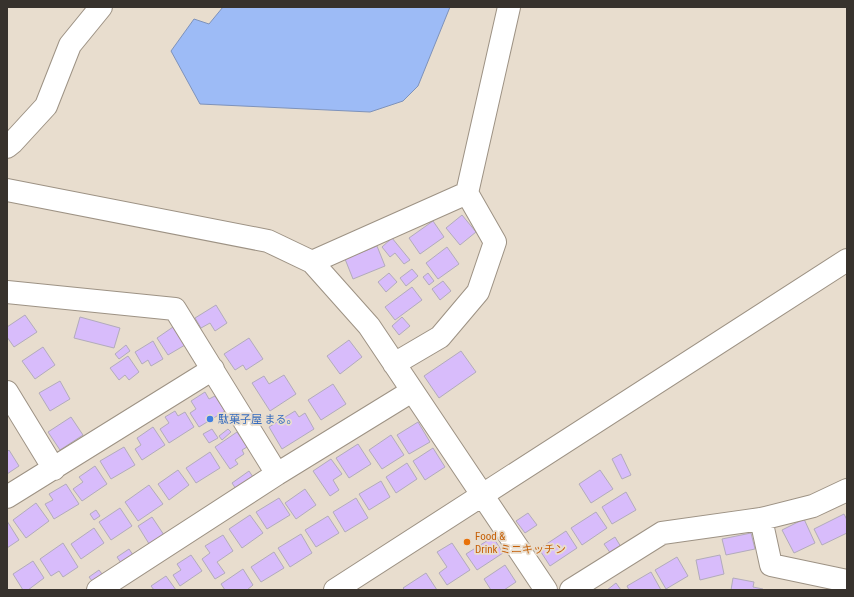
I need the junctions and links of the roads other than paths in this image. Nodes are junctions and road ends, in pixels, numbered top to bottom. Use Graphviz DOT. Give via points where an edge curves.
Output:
graph roads {
  1 [pos="101,7"];
  2 [pos="509,7"];
  3 [pos="7,147"];
  4 [pos="7,190"];
  5 [pos="467,193"];
  6 [pos="847,260"];
  7 [pos="312,262"];
  8 [pos="7,292"];
  9 [pos="394,364"];
  10 [pos="213,369"];
  11 [pos="412,391"];
  12 [pos="7,392"];
  13 [pos="54,469"];
  14 [pos="277,474"];
  15 [pos="847,490"];
  16 [pos="482,495"];
  17 [pos="7,497"];
  18 [pos="761,520"];
  19 [pos="847,581"];
  20 [pos="98,590"];
  21 [pos="335,590"];
  22 [pos="546,590"];
  23 [pos="571,590"];
  1 -- 3 [label="street" via="70,45 46,106"];
  2 -- 5 [label="street"];
  4 -- 7 [label="street" via="268,241"];
  5 -- 7 [label="street"];
  5 -- 9 [label="street" via="495,242 478,292 440,337"];
  6 -- 16 [label="street"];
  7 -- 9 [label="street" via="370,326"];
  8 -- 10 [label="street" via="175,309"];
  9 -- 11 [label="street"];
  10 -- 13 [label="street"];
  10 -- 14 [label="street"];
  11 -- 14 [label="street"];
  11 -- 16 [label="street"];
  12 -- 13 [label="street"];
  13 -- 17 [label="street"];
  14 -- 20 [label="street"];
  15 -- 18 [label="street" via="813,506"];
  16 -- 21 [label="street"];
  16 -- 22 [label="street"];
  18 -- 19 [label="street" via="771,565"];
  18 -- 23 [label="street" via="662,533"];
}
